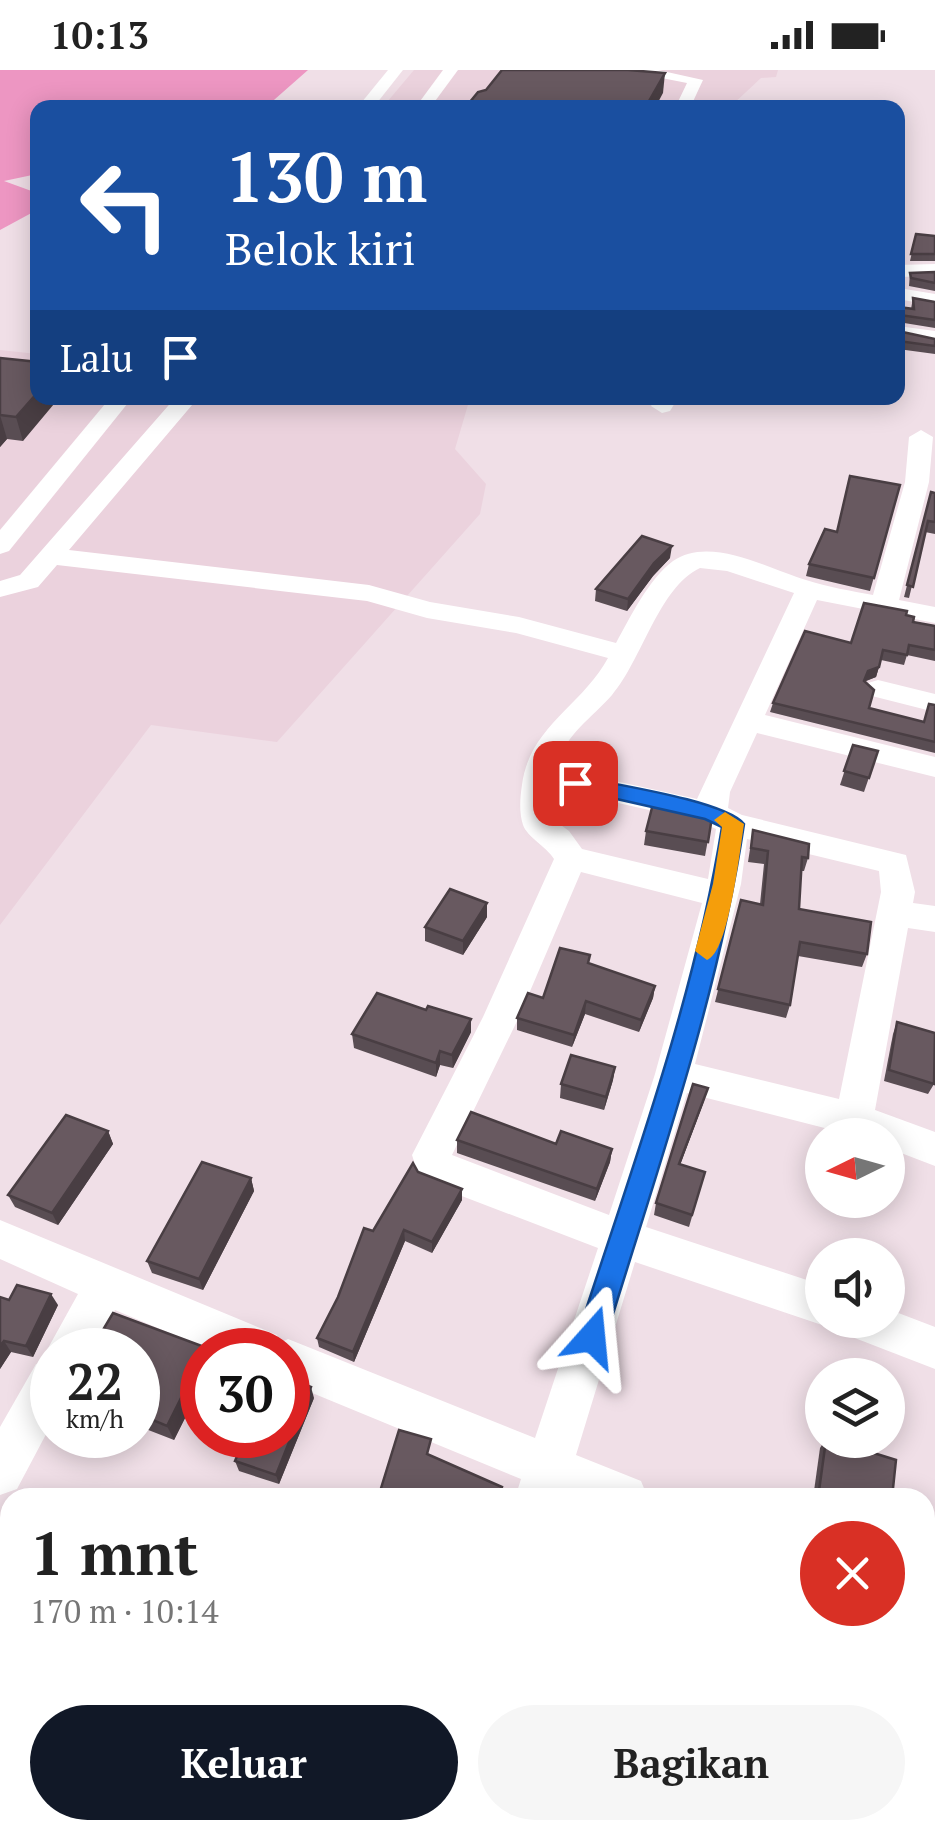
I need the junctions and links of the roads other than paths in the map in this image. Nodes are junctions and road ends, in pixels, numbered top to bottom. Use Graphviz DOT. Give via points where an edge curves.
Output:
graph roads {
  1 [pos="396,70"];
  2 [pos="451,70"];
  3 [pos="628,70"];
  4 [pos="371,100"];
  5 [pos="428,100"];
  6 [pos="686,100"];
  7 [pos="935,270"];
  8 [pos="905,271"];
  9 [pos="905,296"];
  10 [pos="935,300"];
  11 [pos="905,333"];
  12 [pos="935,338"];
  13 [pos="115,405"];
  14 [pos="182,405"];
  15 [pos="920,437"];
  16 [pos="0,546"];
  17 [pos="50,556"];
  18 [pos="808,589"];
  19 [pos="1,591"];
  20 [pos="884,605"];
  21 [pos="935,616"];
  22 [pos="624,654"];
  23 [pos="878,688"];
  24 [pos="935,702"];
  25 [pos="748,721"];
  26 [pos="935,766"];
  27 [pos="541,775"];
  28 [pos="722,818"];
  29 [pos="571,858"];
  30 [pos="721,894"];
  31 [pos="894,912"];
  32 [pos="935,919"];
  33 [pos="674,1074"];
  34 [pos="850,1118"];
  35 [pos="854,1118"];
  36 [pos="905,1138"];
  37 [pos="935,1149"];
  38 [pos="0,1239"];
  39 [pos="623,1239"];
  40 [pos="106,1286"];
  41 [pos="805,1299"];
  42 [pos="82,1328"];
  43 [pos="208,1328"];
  44 [pos="905,1336"];
  45 [pos="935,1348"];
  46 [pos="310,1371"];
  47 [pos="30,1419"];
  48 [pos="0,1472"];
  49 [pos="544,1483"];
  50 [pos="571,1488"];
  1 -- 4 [label="street"];
  2 -- 5 [label="street"];
  3 -- 6 [label="street" via="696,80"];
  7 -- 8 [label="street"];
  9 -- 10 [label="street"];
  11 -- 12 [label="street"];
  13 -- 16 [label="street"];
  14 -- 17 [label="street"];
  15 -- 20 [label="street" via="918,482"];
  17 -- 19 [label="street" via="28,581"];
  17 -- 22 [label="street" via="368,592"];
  18 -- 20 [label="street"];
  18 -- 22 [label="street" via="696,560 682,566"];
  18 -- 25 [label="street"];
  20 -- 21 [label="street"];
  22 -- 27 [label="street" via="610,679 562,727"];
  23 -- 24 [label="street"];
  25 -- 26 [label="street"];
  25 -- 28 [label="street" via="714,792"];
  27 -- 28 [label="street"];
  27 -- 29 [label="street" via="534,804 539,825"];
  28 -- 30 [label="street"];
  28 -- 31 [label="street" via="894,863"];
  29 -- 30 [label="street"];
  29 -- 39 [label="street" via="431,1162 455,1178"];
  30 -- 33 [label="street"];
  31 -- 32 [label="street"];
  31 -- 35 [label="street"];
  33 -- 34 [label="street"];
  33 -- 39 [label="street"];
  36 -- 37 [label="street"];
  38 -- 40 [label="street"];
  39 -- 41 [label="street"];
  39 -- 49 [label="street"];
  40 -- 42 [label="street"];
  40 -- 43 [label="street"];
  44 -- 45 [label="street"];
  46 -- 49 [label="street"];
  47 -- 48 [label="street"];
  49 -- 50 [label="street"];
}
